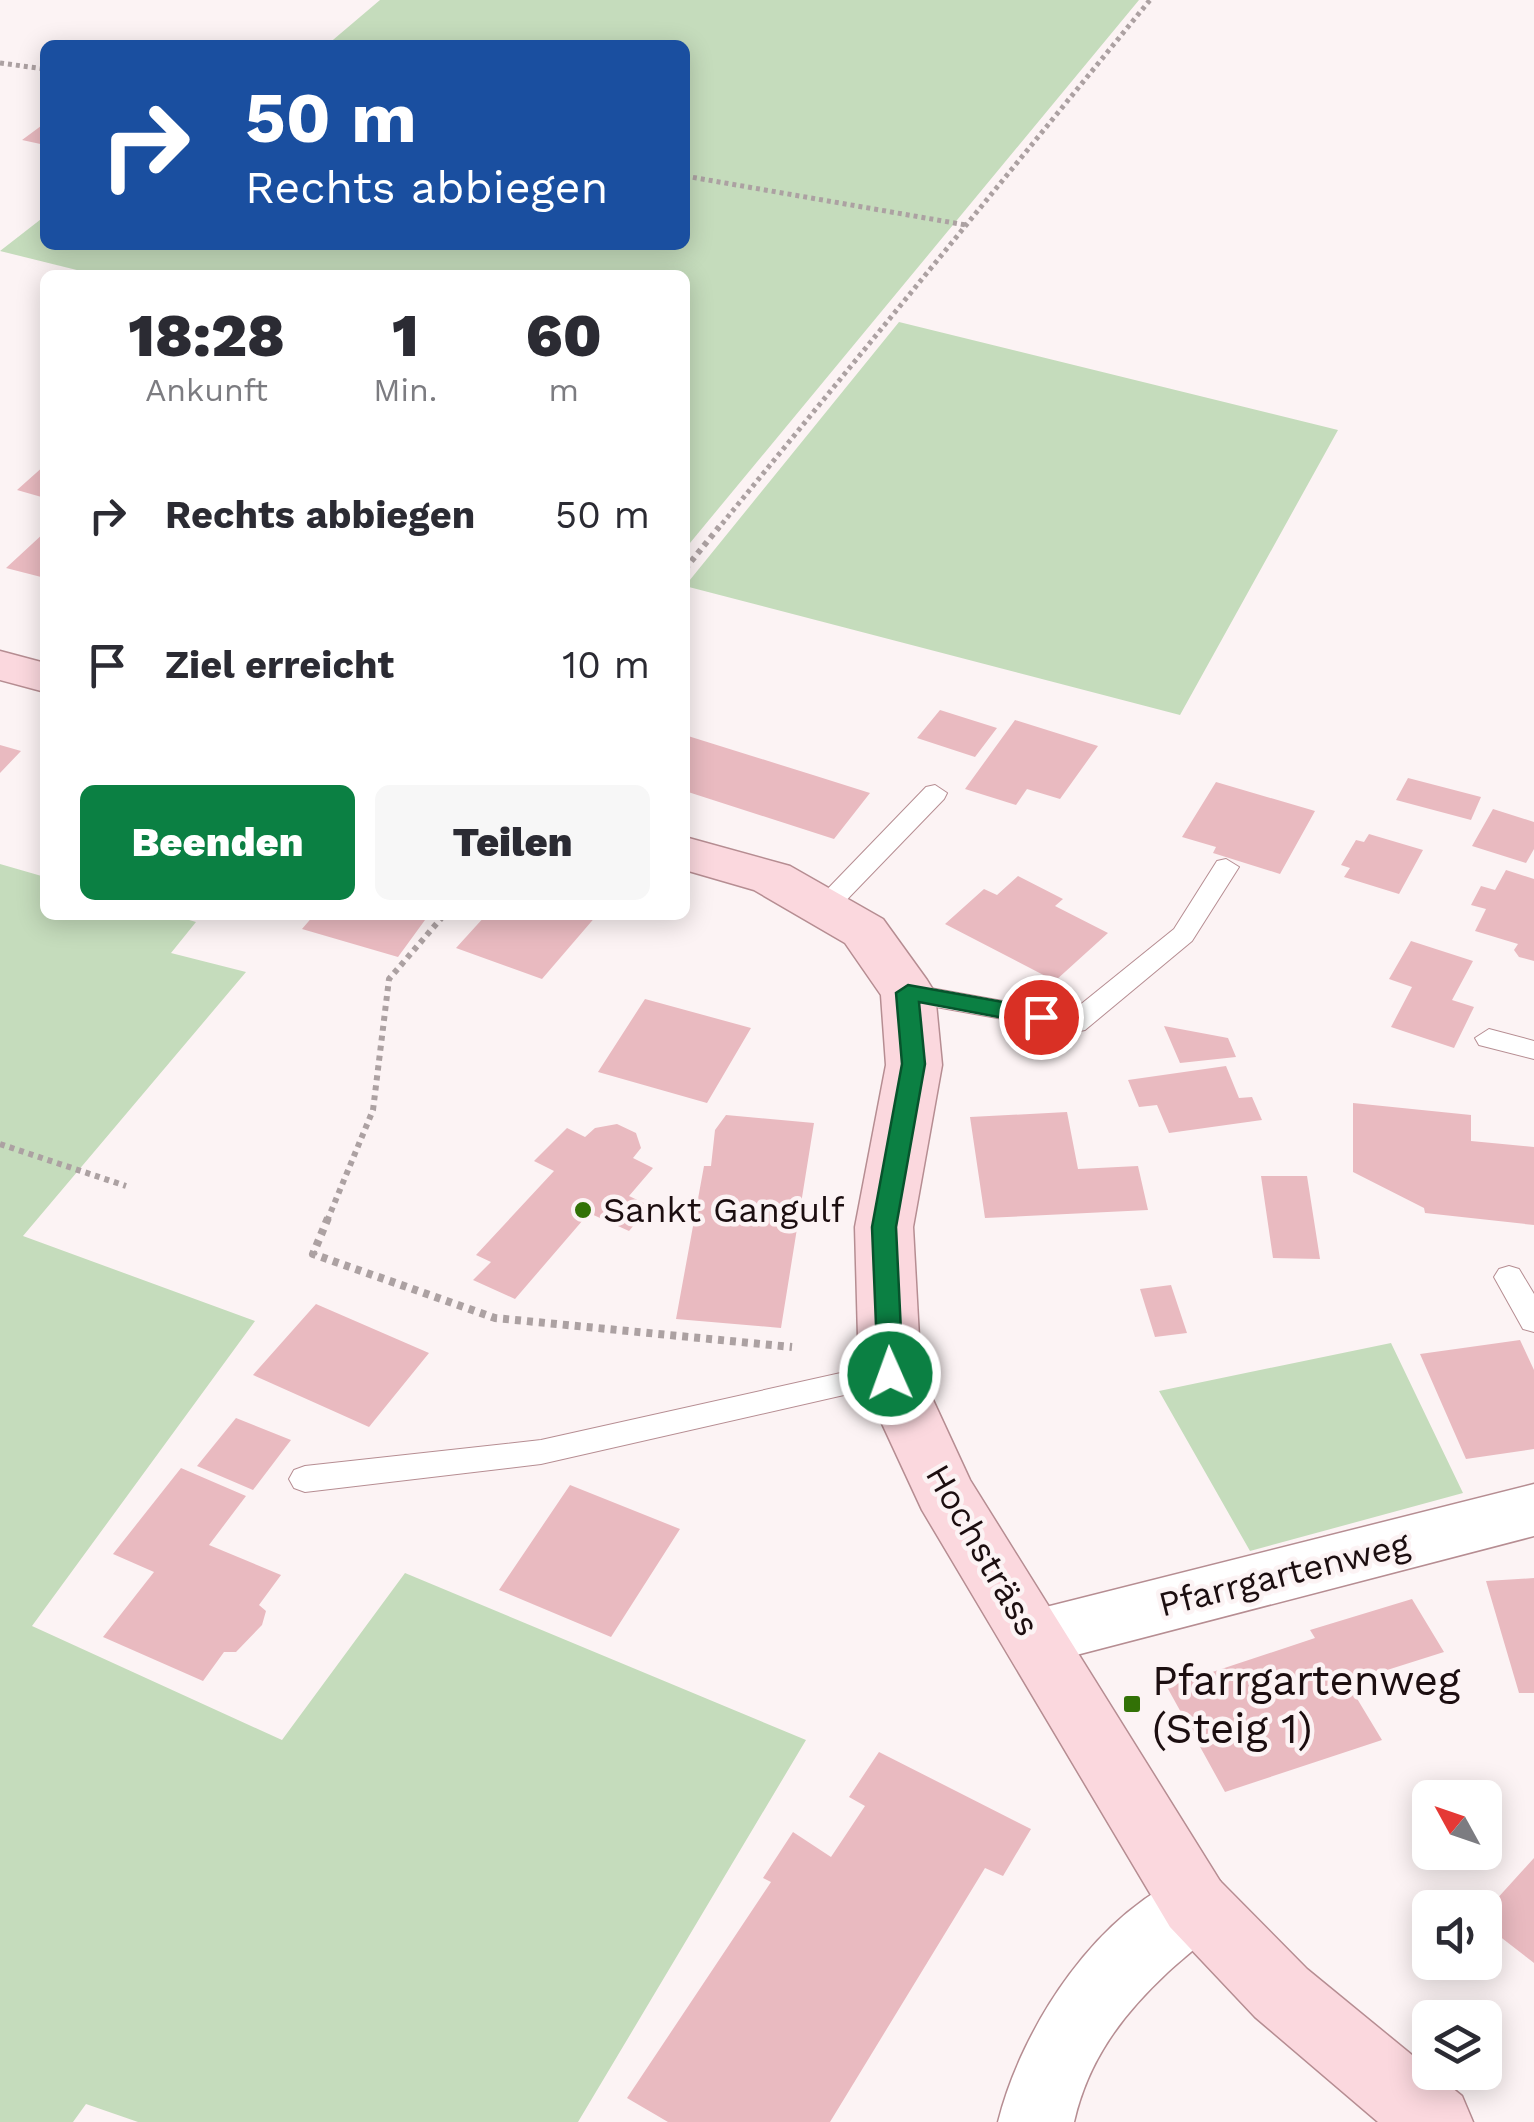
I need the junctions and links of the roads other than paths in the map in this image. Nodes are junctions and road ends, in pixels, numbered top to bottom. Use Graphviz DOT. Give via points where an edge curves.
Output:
graph roads {
  1 [pos="0,666"];
  2 [pos="40,677"];
  3 [pos="934,794"];
  4 [pos="690,854"];
  5 [pos="1226,868"];
  6 [pos="824,908"];
  7 [pos="908,993"];
  8 [pos="1489,1038"];
  9 [pos="1534,1050"];
  10 [pos="1508,1277"];
  11 [pos="1534,1321"];
  12 [pos="890,1364"];
  13 [pos="305,1479"];
  14 [pos="1534,1510"];
  15 [pos="1034,1638"];
  16 [pos="1195,1904"];
  17 [pos="1036,2122"];
  18 [pos="1434,2122"];
  1 -- 2 [label="street"];
  3 -- 6 [label="lane"];
  4 -- 6 [label="street" via="772,878"];
  5 -- 7 [label="lane" via="1183,935 1074,1023"];
  6 -- 7 [label="street" via="864,931"];
  7 -- 12 [label="street, Hochsträss" via="914,1064 884,1227"];
  8 -- 9 [label="lane"];
  10 -- 11 [label="lane"];
  12 -- 13 [label="lane" via="541,1452"];
  12 -- 15 [label="street, Hochsträss" via="944,1492"];
  14 -- 15 [label="street, Pfarrgartenweg"];
  15 -- 16 [label="street, Hochsträss"];
  16 -- 17 [label="street" via="1132,1955 1077,2016"];
  16 -- 18 [label="street, Hochsträss" via="1281,1993"];
}
